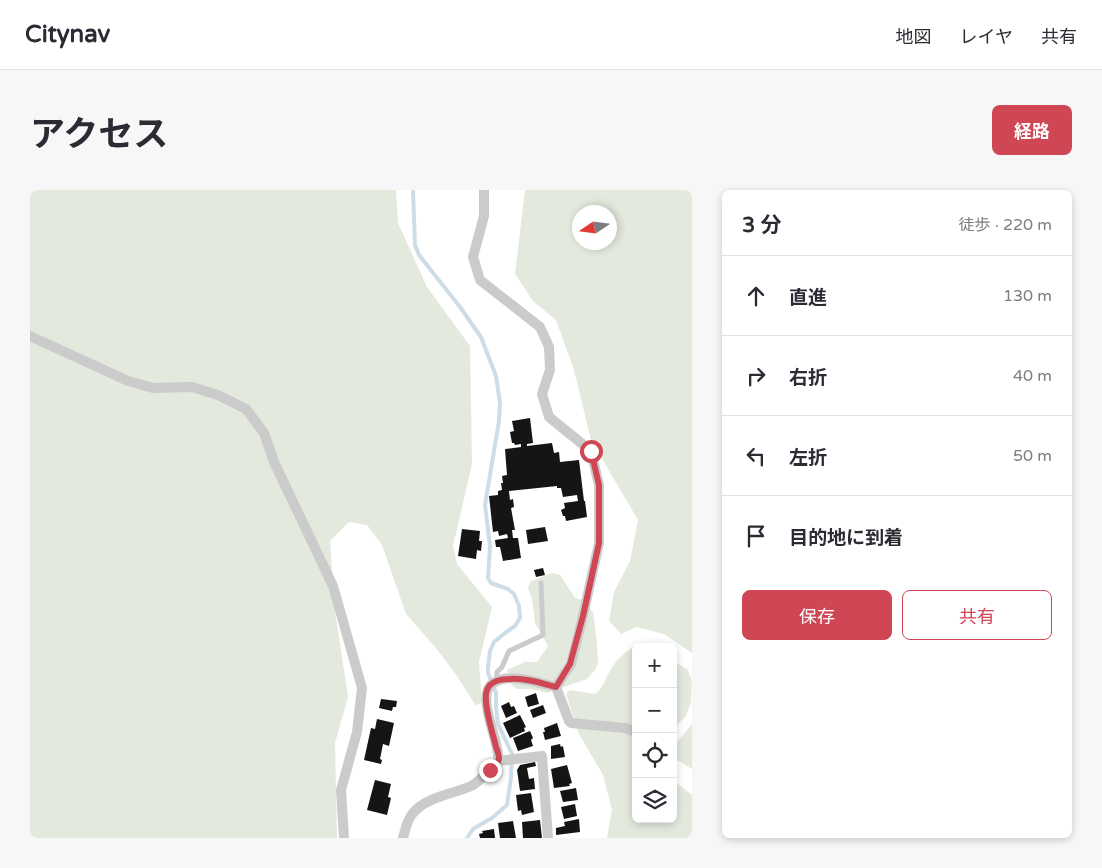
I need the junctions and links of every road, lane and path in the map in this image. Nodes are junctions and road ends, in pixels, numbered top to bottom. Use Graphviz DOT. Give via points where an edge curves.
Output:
graph roads {
  1 [pos="484,190"];
  2 [pos="30,336"];
  3 [pos="541,583"];
  4 [pos="493,684"];
  5 [pos="556,687"];
  6 [pos="632,731"];
  7 [pos="502,761"];
  8 [pos="344,838"];
  9 [pos="403,838"];
  10 [pos="548,838"];
  1 -- 5 [label="street" via="484,216 473,257 480,280 540,327 550,347 550,370 542,394 549,417 591,451 599,485 599,543 570,664"];
  2 -- 8 [label="street" via="140,385 192,387 218,395 246,409 264,433 274,462 333,586 362,688 359,723 341,790"];
  3 -- 4 [label="lane" via="543,635 509,651"];
  4 -- 5 [label="street" via="510,678"];
  4 -- 7 [label="street" via="486,692 487,702 490,724"];
  5 -- 6 [label="street" via="571,724"];
  7 -- 9 [label="street" via="473,785 420,806 412,814"];
  7 -- 10 [label="street" via="542,756"];
}
